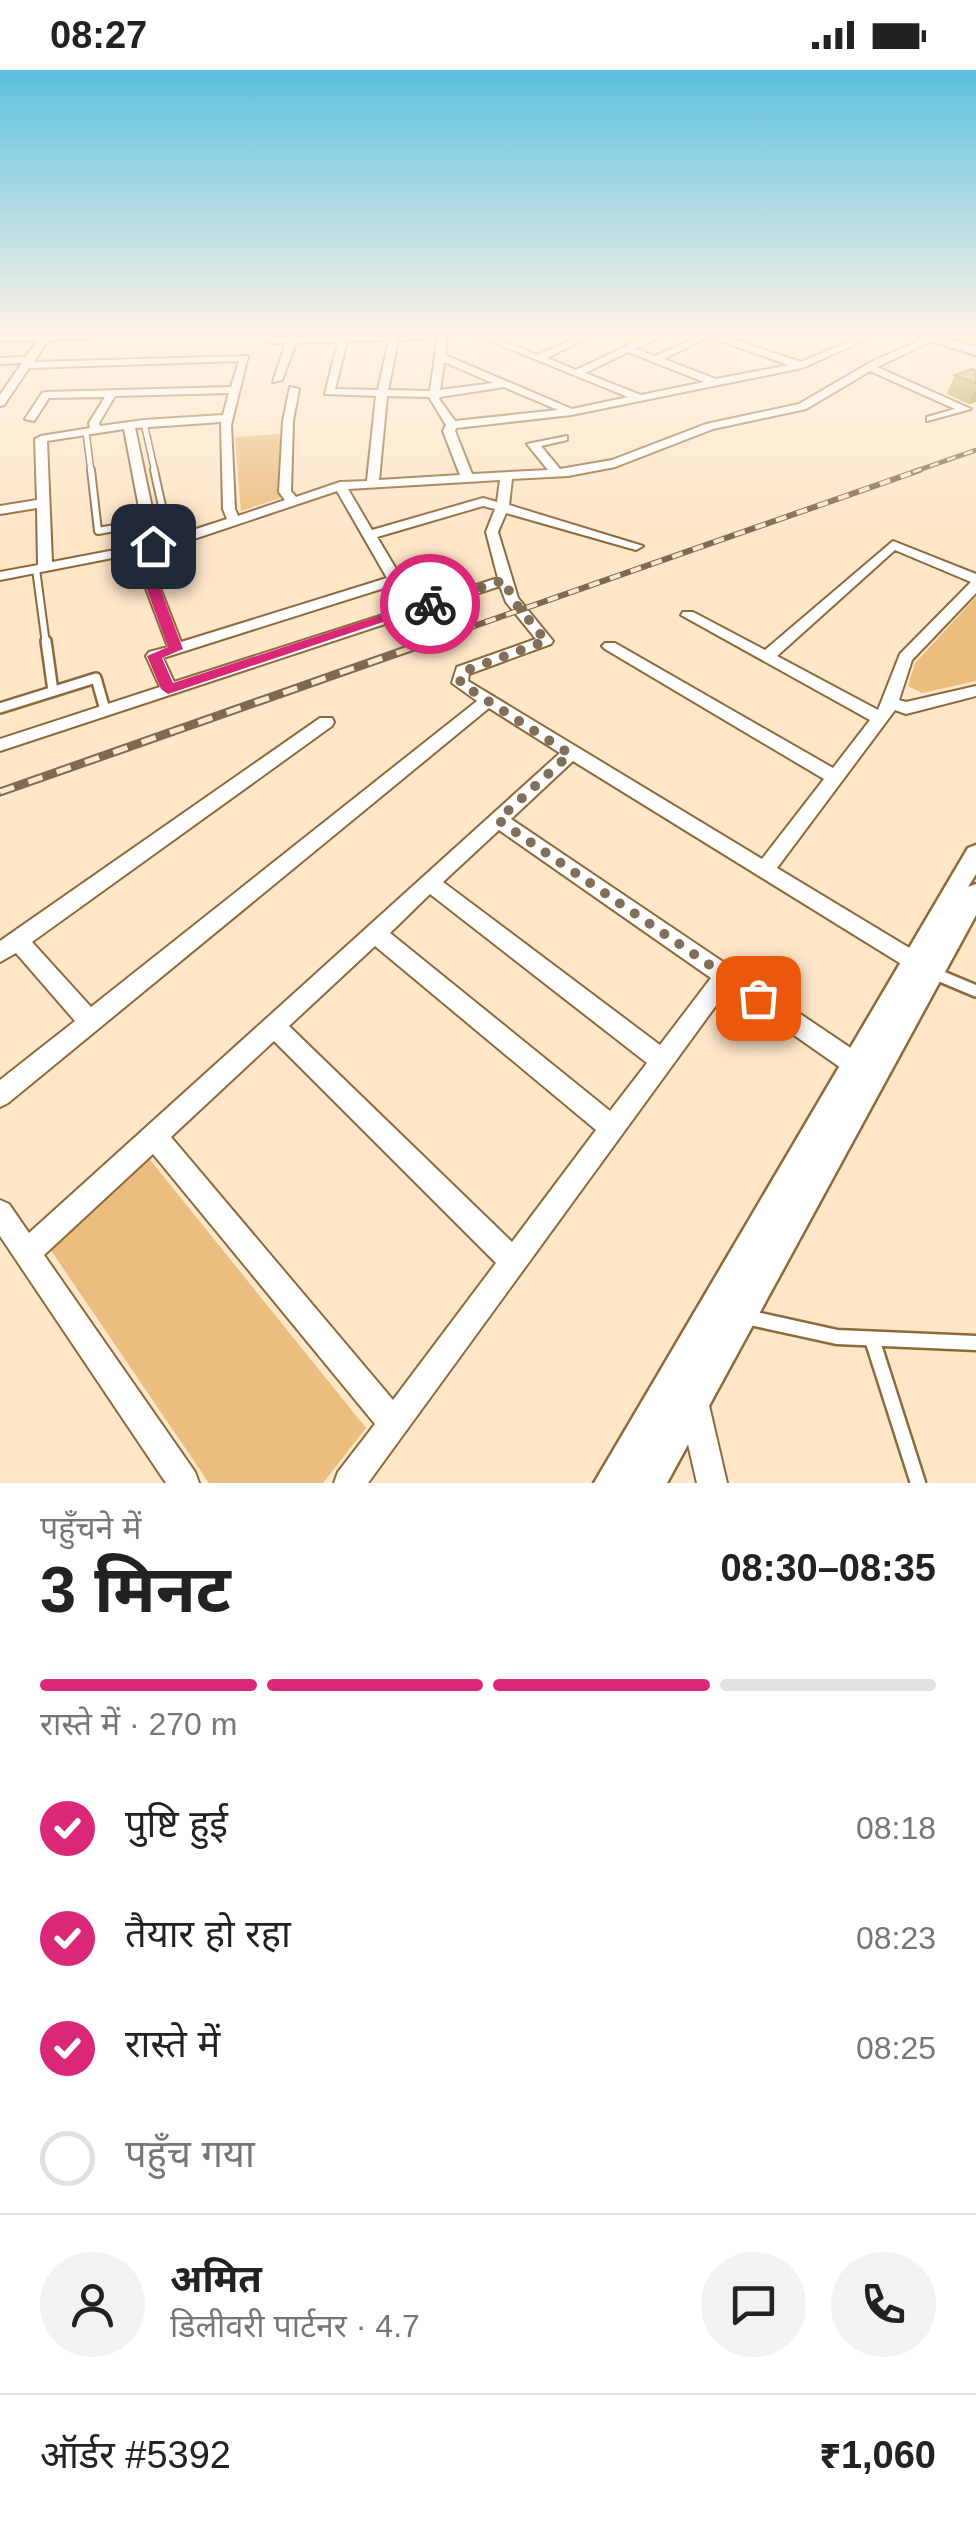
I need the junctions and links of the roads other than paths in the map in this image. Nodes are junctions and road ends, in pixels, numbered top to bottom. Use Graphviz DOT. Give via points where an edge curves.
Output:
graph roads {
  1 [pos="41,402"];
  2 [pos="107,402"];
  3 [pos="232,402"];
  4 [pos="291,402"];
  5 [pos="381,402"];
  6 [pos="436,402"];
  7 [pos="547,402"];
  8 [pos="622,402"];
  9 [pos="810,402"];
  10 [pos="970,408"];
  11 [pos="571,412"];
  12 [pos="227,418"];
  13 [pos="30,419"];
  14 [pos="932,419"];
  15 [pos="144,423"];
  16 [pos="129,425"];
  17 [pos="452,426"];
  18 [pos="91,431"];
  19 [pos="563,438"];
  20 [pos="556,472"];
  21 [pos="507,475"];
  22 [pos="467,477"];
  23 [pos="373,482"];
  24 [pos="340,486"];
  25 [pos="292,500"];
  26 [pos="43,503"];
  27 [pos="502,509"];
  28 [pos="0,510"];
  29 [pos="148,522"];
  30 [pos="234,522"];
  31 [pos="370,534"];
  32 [pos="170,542"];
  33 [pos="636,546"];
  34 [pos="146,547"];
  35 [pos="40,568"];
  36 [pos="432,568"];
  37 [pos="0,576"];
  38 [pos="395,580"];
  39 [pos="505,580"];
  40 [pos="976,582"];
  41 [pos="688,615"];
  42 [pos="610,646"];
  43 [pos="176,649"];
  44 [pos="766,657"];
  45 [pos="168,689"];
  46 [pos="53,691"];
  47 [pos="976,691"];
  48 [pos="486,702"];
  49 [pos="0,708"];
  50 [pos="105,710"];
  51 [pos="885,710"];
  52 [pos="326,722"];
  53 [pos="0,745"];
  54 [pos="570,754"];
  55 [pos="836,777"];
  56 [pos="498,820"];
  57 [pos="976,854"];
  58 [pos="764,871"];
  59 [pos="430,883"];
  60 [pos="976,894"];
  61 [pos="375,933"];
  62 [pos="9,947"];
  63 [pos="924,968"];
  64 [pos="725,976"];
  65 [pos="976,991"];
  66 [pos="90,1022"];
  67 [pos="274,1026"];
  68 [pos="662,1060"];
  69 [pos="865,1071"];
  70 [pos="0,1094"];
  71 [pos="612,1128"];
  72 [pos="154,1136"];
  73 [pos="0,1213"];
  74 [pos="27,1252"];
  75 [pos="513,1262"];
  76 [pos="741,1316"];
  77 [pos="872,1338"];
  78 [pos="976,1343"];
  79 [pos="672,1378"];
  80 [pos="694,1401"];
  81 [pos="393,1423"];
  82 [pos="184,1483"];
  83 [pos="348,1483"];
  84 [pos="611,1483"];
  85 [pos="648,1483"];
  86 [pos="712,1483"];
  87 [pos="918,1483"];
  1 -- 13 [label="street"];
  2 -- 18 [label="street"];
  3 -- 12 [label="street"];
  4 -- 25 [label="street" via="285,492"];
  5 -- 23 [label="street"];
  6 -- 17 [label="street"];
  7 -- 11 [label="street"];
  8 -- 11 [label="street"];
  9 -- 20 [label="street" via="710,426 615,462"];
  10 -- 14 [label="street"];
  11 -- 17 [label="street"];
  12 -- 15 [label="street"];
  12 -- 30 [label="street" via="228,510"];
  15 -- 16 [label="street"];
  15 -- 32 [label="lane"];
  16 -- 18 [label="street"];
  16 -- 29 [label="street"];
  17 -- 22 [label="street"];
  18 -- 26 [label="street" via="40,440"];
  18 -- 29 [label="lane" via="98,531"];
  19 -- 20 [label="street" via="532,444"];
  20 -- 21 [label="street"];
  21 -- 22 [label="street"];
  21 -- 27 [label="street"];
  22 -- 23 [label="street"];
  23 -- 24 [label="street"];
  24 -- 25 [label="street"];
  24 -- 31 [label="street"];
  25 -- 30 [label="street"];
  26 -- 28 [label="street"];
  26 -- 35 [label="street"];
  27 -- 31 [label="street" via="484,502"];
  27 -- 33 [label="street"];
  27 -- 39 [label="street" via="492,532"];
  29 -- 34 [label="street"];
  30 -- 32 [label="street"];
  31 -- 38 [label="street"];
  32 -- 34 [label="street"];
  34 -- 35 [label="street"];
  34 -- 43 [label="street"];
  35 -- 37 [label="street"];
  35 -- 46 [label="lane"];
  36 -- 38 [label="street"];
  38 -- 43 [label="street"];
  39 -- 45 [label="street"];
  39 -- 48 [label="street" via="546,641 462,672 460,683"];
  40 -- 44 [label="street" via="893,545"];
  40 -- 51 [label="street" via="905,658"];
  41 -- 44 [label="street"];
  42 -- 55 [label="street"];
  43 -- 45 [label="street" via="154,656"];
  44 -- 51 [label="street"];
  45 -- 50 [label="street"];
  46 -- 49 [label="lane"];
  46 -- 50 [label="lane" via="96,678"];
  47 -- 51 [label="street"];
  48 -- 54 [label="street"];
  48 -- 66 [label="street"];
  50 -- 53 [label="street"];
  51 -- 55 [label="street"];
  52 -- 62 [label="street"];
  54 -- 56 [label="street"];
  54 -- 58 [label="street"];
  55 -- 58 [label="street"];
  56 -- 59 [label="street"];
  56 -- 64 [label="street"];
  57 -- 63 [label="street"];
  58 -- 63 [label="street"];
  59 -- 61 [label="street"];
  59 -- 68 [label="street"];
  60 -- 63 [label="street"];
  61 -- 67 [label="street"];
  61 -- 71 [label="street"];
  62 -- 66 [label="street"];
  63 -- 65 [label="lane"];
  63 -- 69 [label="street"];
  64 -- 68 [label="street"];
  64 -- 69 [label="street"];
  66 -- 70 [label="street"];
  67 -- 72 [label="street"];
  67 -- 75 [label="street"];
  68 -- 71 [label="street"];
  69 -- 76 [label="street"];
  69 -- 79 [label="street"];
  71 -- 75 [label="street"];
  72 -- 74 [label="street"];
  72 -- 81 [label="street"];
  73 -- 74 [label="street"];
  74 -- 82 [label="street"];
  75 -- 81 [label="street"];
  76 -- 77 [label="lane"];
  76 -- 80 [label="street"];
  77 -- 78 [label="lane"];
  77 -- 87 [label="lane"];
  79 -- 80 [label="street"];
  79 -- 84 [label="street"];
  80 -- 85 [label="street"];
  80 -- 86 [label="street"];
  81 -- 83 [label="street"];
}
